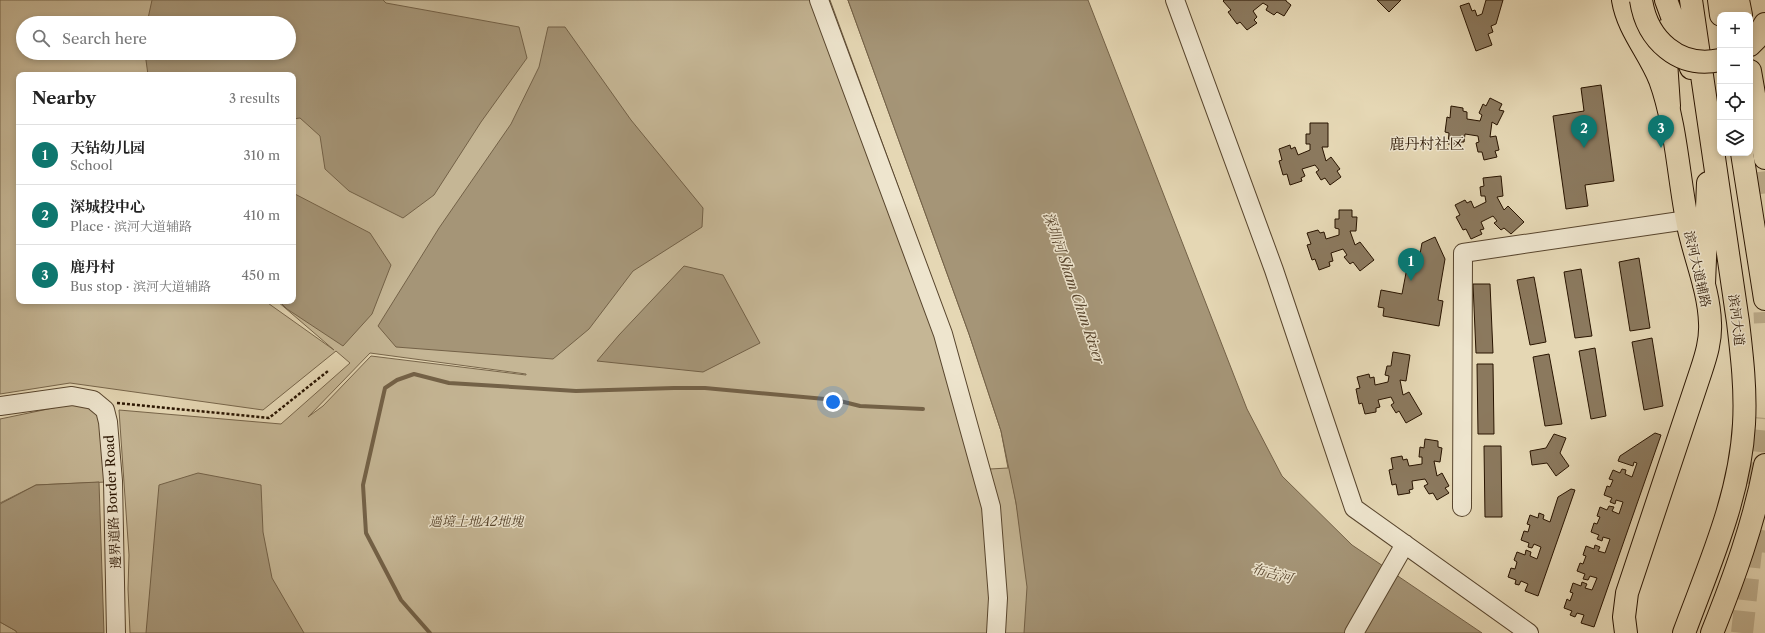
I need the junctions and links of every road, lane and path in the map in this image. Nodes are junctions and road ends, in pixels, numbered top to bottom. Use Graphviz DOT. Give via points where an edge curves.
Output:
graph roads {
  1 [pos="819,0"];
  2 [pos="1175,0"];
  3 [pos="1623,0"];
  4 [pos="1642,0"];
  5 [pos="1662,0"];
  6 [pos="1666,0"];
  7 [pos="1691,0"];
  8 [pos="1719,0"];
  9 [pos="1738,0"];
  10 [pos="1721,12"];
  11 [pos="1740,12"];
  12 [pos="1765,24"];
  13 [pos="1753,42"];
  14 [pos="1717,60"];
  15 [pos="1765,69"];
  16 [pos="1752,84"];
  17 [pos="1669,106"];
  18 [pos="1706,111"];
  19 [pos="1758,118"];
  20 [pos="1711,140"];
  21 [pos="1742,156"];
  22 [pos="1765,158"];
  23 [pos="1687,220"];
  24 [pos="1704,284"];
  25 [pos="1765,299"];
  26 [pos="1710,324"];
  27 [pos="328,371"];
  28 [pos="93,400"];
  29 [pos="0,406"];
  30 [pos="1765,465"];
  31 [pos="1462,507"];
  32 [pos="1401,551"];
  33 [pos="116,633"];
  34 [pos="996,633"];
  35 [pos="1354,633"];
  36 [pos="1529,633"];
  37 [pos="1626,633"];
  38 [pos="1637,633"];
  39 [pos="1684,633"];
  40 [pos="1712,633"];
  1 -- 34 [label="street" via="947,349 991,507 998,598"];
  2 -- 32 [label="street" via="1274,270 1354,508"];
  3 -- 17 [label="main road, 滨河大道辅路" via="1629,24 1659,77"];
  4 -- 14 [label="main road, bridge" via="1648,24 1654,36 1664,46 1688,59 1701,62"];
  5 -- 17 [label="main road"];
  6 -- 18 [label="main road"];
  7 -- 18 [label="main road, 滨河大道"];
  8 -- 10 [label="main road"];
  9 -- 11 [label="main road"];
  12 -- 13 [label="main road"];
  15 -- 19 [label="main road" via="1758,99"];
  16 -- 19 [label="main road"];
  17 -- 23 [label="main road, 滨河大道辅路"];
  18 -- 20 [label="main road, 滨河大道"];
  19 -- 22 [label="main road"];
  20 -- 24 [label="main road"];
  20 -- 39 [label="main road, 滨河大道" via="1743,363 1744,424 1733,494"];
  21 -- 25 [label="main road"];
  23 -- 24 [label="main road, 滨河大道辅路"];
  23 -- 31 [label="street" via="1463,253"];
  24 -- 26 [label="main road, 滨河大道辅路"];
  26 -- 37 [label="main road, 滨河大道辅路" via="1708,346 1701,371 1627,593 1624,617"];
  26 -- 38 [label="main road" via="1710,379 1637,596"];
  27 -- 28 [label="path" via="269,418"];
  28 -- 29 [label="street" via="72,396"];
  28 -- 33 [label="street, 邊界道路 Border Road" via="105,410 108,422 113,481"];
  30 -- 40 [label="main road" via="1751,525 1732,584"];
  32 -- 35 [label="street"];
  32 -- 36 [label="street"];
}
